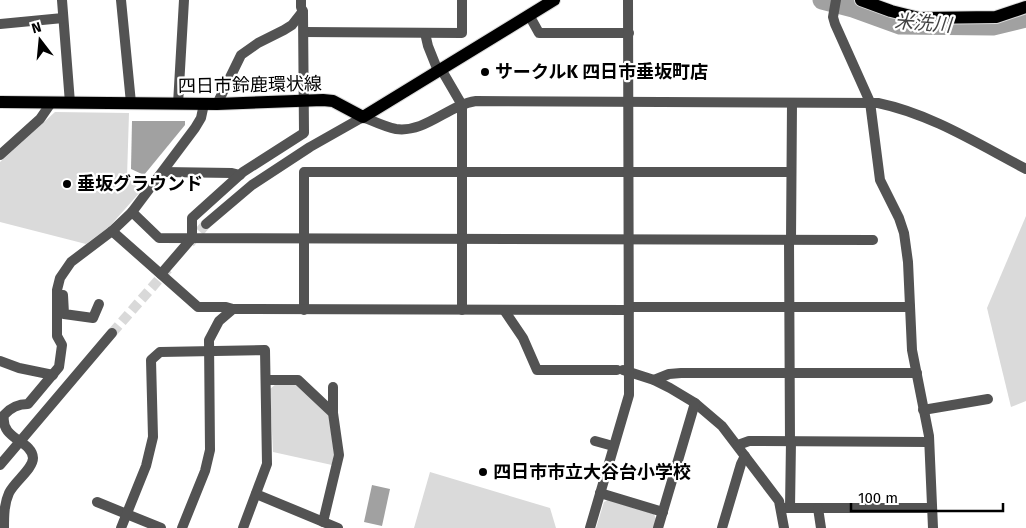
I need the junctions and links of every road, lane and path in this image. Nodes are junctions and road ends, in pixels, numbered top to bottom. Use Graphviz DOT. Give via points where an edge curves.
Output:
graph roads {
  1 [pos="62,0"];
  2 [pos="121,0"];
  3 [pos="184,0"];
  4 [pos="301,0"];
  5 [pos="462,0"];
  6 [pos="554,0"];
  7 [pos="628,0"];
  8 [pos="862,0"];
  9 [pos="835,4"];
  10 [pos="1026,7"];
  11 [pos="302,11"];
  12 [pos="529,15"];
  13 [pos="63,18"];
  14 [pos="0,24"];
  15 [pos="304,32"];
  16 [pos="425,33"];
  17 [pos="629,33"];
  18 [pos="439,70"];
  19 [pos="304,100"];
  20 [pos="0,102"];
  21 [pos="629,102"];
  22 [pos="870,102"];
  23 [pos="51,103"];
  24 [pos="70,103"];
  25 [pos="131,103"];
  26 [pos="792,103"];
  27 [pos="178,104"];
  28 [pos="211,104"];
  29 [pos="462,105"];
  30 [pos="363,117"];
  31 [pos="0,155"];
  32 [pos="1026,169"];
  33 [pos="163,172"];
  34 [pos="463,172"];
  35 [pos="790,172"];
  36 [pos="629,173"];
  37 [pos="240,175"];
  38 [pos="132,212"];
  39 [pos="206,224"];
  40 [pos="112,231"];
  41 [pos="192,238"];
  42 [pos="304,239"];
  43 [pos="463,239"];
  44 [pos="629,240"];
  45 [pos="790,240"];
  46 [pos="873,240"];
  47 [pos="161,274"];
  48 [pos="57,294"];
  49 [pos="99,304"];
  50 [pos="790,307"];
  51 [pos="910,307"];
  52 [pos="233,309"];
  53 [pos="629,309"];
  54 [pos="304,310"];
  55 [pos="462,310"];
  56 [pos="504,310"];
  57 [pos="112,333"];
  58 [pos="209,351"];
  59 [pos="0,361"];
  60 [pos="623,370"];
  61 [pos="916,373"];
  62 [pos="790,374"];
  63 [pos="53,375"];
  64 [pos="266,380"];
  65 [pos="654,380"];
  66 [pos="333,387"];
  67 [pos="988,399"];
  68 [pos="695,403"];
  69 [pos="923,410"];
  70 [pos="332,413"];
  71 [pos="595,441"];
  72 [pos="790,441"];
  73 [pos="19,442"];
  74 [pos="929,442"];
  75 [pos="738,445"];
  76 [pos="614,446"];
  77 [pos="745,456"];
  78 [pos="0,465"];
  79 [pos="600,493"];
  80 [pos="256,494"];
  81 [pos="97,502"];
  82 [pos="786,508"];
  83 [pos="818,508"];
  84 [pos="932,508"];
  85 [pos="663,512"];
  86 [pos="126,513"];
  87 [pos="322,522"];
  88 [pos="4,528"];
  89 [pos="121,528"];
  90 [pos="161,528"];
  91 [pos="182,528"];
  92 [pos="243,528"];
  93 [pos="338,528"];
  94 [pos="590,528"];
  95 [pos="658,528"];
  96 [pos="722,528"];
  97 [pos="784,528"];
  98 [pos="821,528"];
  99 [pos="933,528"];
  1 -- 13 [label="street"];
  2 -- 25 [label="street"];
  3 -- 27 [label="street"];
  4 -- 11 [label="street"];
  5 -- 16 [label="street" via="462,33"];
  6 -- 12 [label="main road"];
  7 -- 17 [label="street"];
  8 -- 10 [label="main road" via="919,18 996,17"];
  9 -- 22 [label="street" via="833,17 837,30"];
  11 -- 15 [label="street"];
  11 -- 28 [label="street" via="292,25 241,55"];
  12 -- 17 [label="street" via="539,33"];
  12 -- 18 [label="main road"];
  13 -- 14 [label="street"];
  13 -- 24 [label="street"];
  15 -- 16 [label="street"];
  15 -- 19 [label="street"];
  16 -- 18 [label="street"];
  17 -- 21 [label="street"];
  18 -- 29 [label="street"];
  18 -- 30 [label="main road"];
  19 -- 28 [label="main road, 四日市鈴鹿環状線"];
  19 -- 30 [label="main road, 四日市鈴鹿環状線" via="333,101"];
  19 -- 37 [label="street" via="304,133"];
  20 -- 23 [label="main road, 四日市鈴鹿環状線"];
  21 -- 26 [label="street"];
  21 -- 29 [label="street" via="476,101"];
  21 -- 36 [label="street"];
  22 -- 26 [label="street"];
  22 -- 32 [label="street" via="898,107 930,119"];
  22 -- 51 [label="street" via="880,180 899,218 906,242"];
  23 -- 24 [label="main road, 四日市鈴鹿環状線"];
  23 -- 31 [label="street" via="40,119"];
  24 -- 25 [label="main road, 四日市鈴鹿環状線"];
  25 -- 27 [label="main road, 四日市鈴鹿環状線"];
  26 -- 35 [label="street"];
  27 -- 28 [label="main road, 四日市鈴鹿環状線"];
  28 -- 33 [label="street"];
  29 -- 30 [label="street" via="424,125 405,129 395,129"];
  29 -- 34 [label="street"];
  30 -- 39 [label="street" via="259,181"];
  33 -- 37 [label="street"];
  33 -- 38 [label="street"];
  34 -- 36 [label="street"];
  34 -- 42 [label="street" via="304,172"];
  34 -- 43 [label="street"];
  35 -- 36 [label="street"];
  35 -- 45 [label="street"];
  36 -- 44 [label="street"];
  37 -- 41 [label="street" via="192,218"];
  38 -- 40 [label="street"];
  38 -- 41 [label="street" via="159,238"];
  40 -- 47 [label="street"];
  40 -- 48 [label="street" via="71,262 60,278"];
  41 -- 42 [label="street"];
  41 -- 47 [label="street"];
  42 -- 43 [label="street"];
  42 -- 54 [label="street"];
  43 -- 44 [label="street"];
  43 -- 55 [label="street"];
  44 -- 45 [label="street"];
  44 -- 53 [label="street"];
  45 -- 46 [label="street"];
  45 -- 50 [label="street"];
  47 -- 52 [label="street" via="198,307"];
  48 -- 49 [label="street" via="63,295 64,314 93,318"];
  48 -- 63 [label="street" via="57,336 62,345 59,367"];
  50 -- 51 [label="street"];
  50 -- 53 [label="street"];
  50 -- 62 [label="street"];
  51 -- 61 [label="street"];
  52 -- 54 [label="street"];
  52 -- 58 [label="street" via="212,332"];
  53 -- 56 [label="street"];
  53 -- 60 [label="street"];
  54 -- 55 [label="street"];
  55 -- 56 [label="street"];
  56 -- 60 [label="street" via="523,338 537,370"];
  57 -- 73 [label="street"];
  58 -- 64 [label="street" via="265,350"];
  58 -- 86 [label="street" via="160,352 152,360 153,437 146,466"];
  58 -- 91 [label="street" via="209,457"];
  59 -- 63 [label="street"];
  60 -- 65 [label="street"];
  60 -- 76 [label="street" via="629,395"];
  61 -- 62 [label="street"];
  61 -- 69 [label="street"];
  62 -- 65 [label="street" via="681,373"];
  62 -- 72 [label="street"];
  63 -- 73 [label="street" via="28,404 13,407 4,415 4,427"];
  64 -- 70 [label="street" via="298,380"];
  64 -- 80 [label="street" via="267,464"];
  65 -- 68 [label="street"];
  66 -- 70 [label="street"];
  67 -- 69 [label="street"];
  68 -- 75 [label="street"];
  68 -- 85 [label="street"];
  69 -- 74 [label="street"];
  70 -- 87 [label="street" via="339,455"];
  71 -- 76 [label="street"];
  72 -- 74 [label="street"];
  72 -- 75 [label="street" via="749,441"];
  72 -- 82 [label="street"];
  73 -- 78 [label="street"];
  73 -- 88 [label="street" via="31,451 33,460 9,493"];
  74 -- 84 [label="street"];
  75 -- 77 [label="street"];
  76 -- 79 [label="street"];
  77 -- 82 [label="street"];
  77 -- 96 [label="street"];
  79 -- 85 [label="street"];
  79 -- 94 [label="street"];
  80 -- 87 [label="street"];
  80 -- 92 [label="street"];
  81 -- 86 [label="street"];
  82 -- 83 [label="street"];
  82 -- 97 [label="street"];
  83 -- 84 [label="street"];
  83 -- 98 [label="street"];
  84 -- 99 [label="street"];
  85 -- 95 [label="street"];
  86 -- 89 [label="street"];
  86 -- 90 [label="street"];
  87 -- 93 [label="street"];
}
